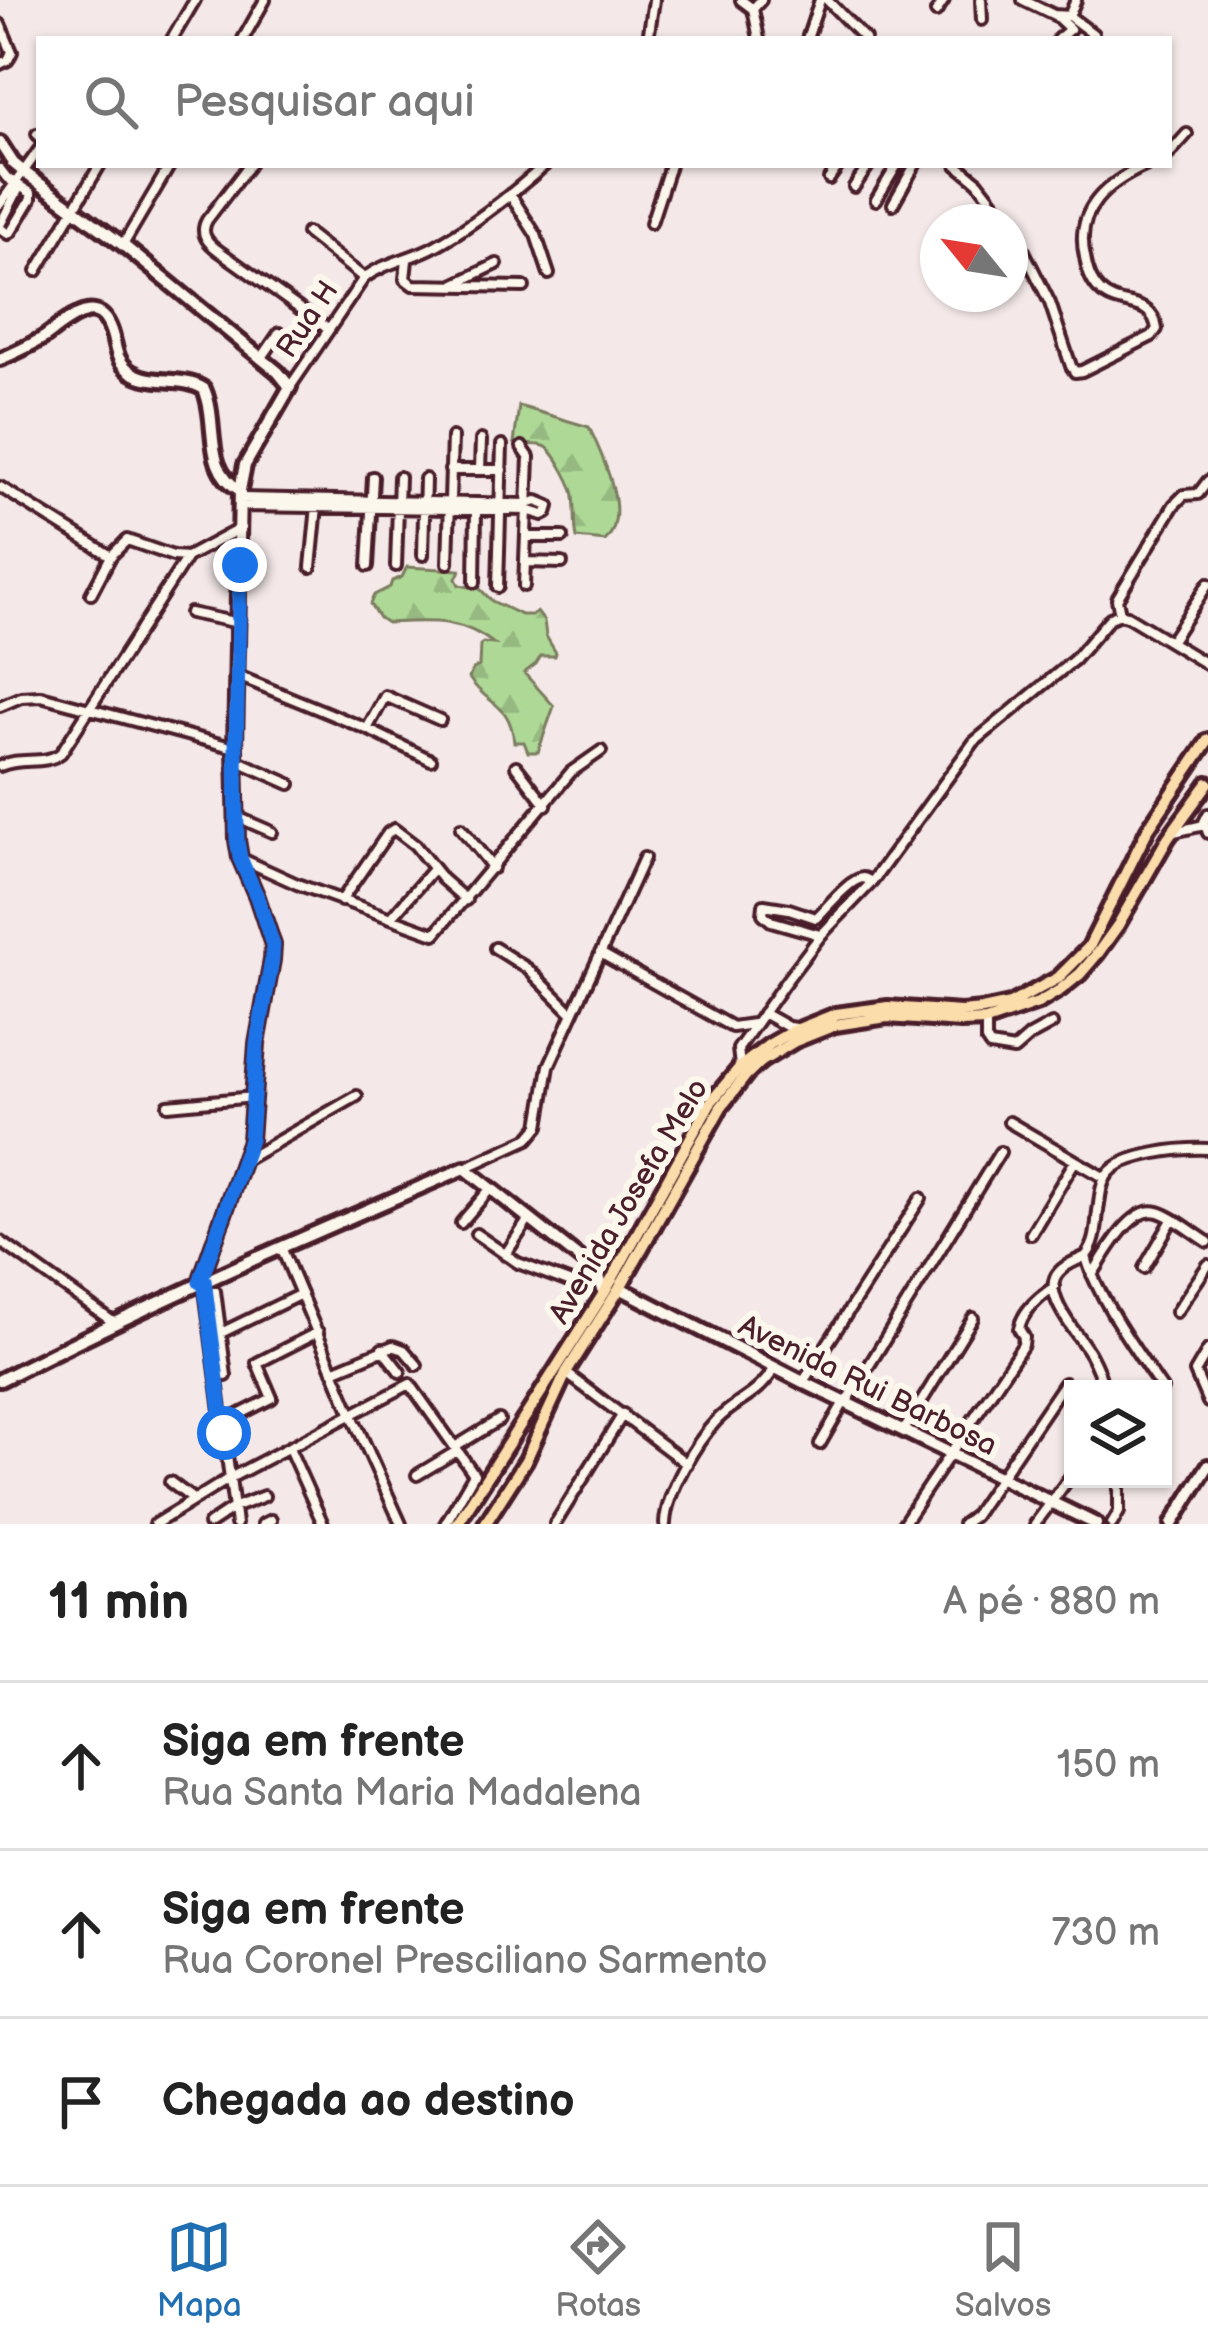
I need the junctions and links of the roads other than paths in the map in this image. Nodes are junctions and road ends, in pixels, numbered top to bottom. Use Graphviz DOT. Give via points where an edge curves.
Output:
graph roads {
  1 [pos="195,0"];
  2 [pos="265,0"];
  3 [pos="654,0"];
  4 [pos="741,0"];
  5 [pos="761,0"];
  6 [pos="823,0"];
  7 [pos="944,0"];
  8 [pos="981,0"];
  9 [pos="1023,0"];
  10 [pos="1076,0"];
  11 [pos="753,9"];
  12 [pos="936,12"];
  13 [pos="1054,15"];
  14 [pos="1069,16"];
  15 [pos="982,20"];
  16 [pos="0,24"];
  17 [pos="1093,34"];
  18 [pos="174,36"];
  19 [pos="245,36"];
  20 [pos="648,36"];
  21 [pos="758,36"];
  22 [pos="808,36"];
  23 [pos="862,36"];
  24 [pos="1062,36"];
  25 [pos="0,64"];
  26 [pos="1187,134"];
  27 [pos="0,143"];
  28 [pos="1172,151"];
  29 [pos="36,154"];
  30 [pos="98,168"];
  31 [pos="168,168"];
  32 [pos="247,168"];
  33 [pos="541,168"];
  34 [pos="669,168"];
  35 [pos="837,168"];
  36 [pos="867,168"];
  37 [pos="895,168"];
  38 [pos="913,168"];
  39 [pos="961,168"];
  40 [pos="1141,168"];
  41 [pos="0,169"];
  42 [pos="24,172"];
  43 [pos="829,179"];
  44 [pos="11,183"];
  45 [pos="854,187"];
  46 [pos="510,194"];
  47 [pos="876,200"];
  48 [pos="0,204"];
  49 [pos="893,204"];
  50 [pos="995,204"];
  51 [pos="75,209"];
  52 [pos="651,224"];
  53 [pos="0,226"];
  54 [pos="307,233"];
  55 [pos="123,245"];
  56 [pos="407,258"];
  57 [pos="1028,259"];
  58 [pos="497,264"];
  59 [pos="37,271"];
  60 [pos="549,274"];
  61 [pos="364,278"];
  62 [pos="449,287"];
  63 [pos="524,287"];
  64 [pos="328,329"];
  65 [pos="279,333"];
  66 [pos="0,359"];
  67 [pos="261,359"];
  68 [pos="290,387"];
  69 [pos="452,437"];
  70 [pos="481,440"];
  71 [pos="502,445"];
  72 [pos="522,447"];
  73 [pos="450,470"];
  74 [pos="480,470"];
  75 [pos="502,470"];
  76 [pos="373,477"];
  77 [pos="399,477"];
  78 [pos="425,479"];
  79 [pos="1208,482"];
  80 [pos="0,487"];
  81 [pos="240,492"];
  82 [pos="313,504"];
  83 [pos="371,504"];
  84 [pos="397,504"];
  85 [pos="424,505"];
  86 [pos="450,506"];
  87 [pos="476,507"];
  88 [pos="502,507"];
  89 [pos="527,507"];
  90 [pos="241,528"];
  91 [pos="526,537"];
  92 [pos="563,537"];
  93 [pos="423,555"];
  94 [pos="111,556"];
  95 [pos="188,557"];
  96 [pos="448,562"];
  97 [pos="525,562"];
  98 [pos="562,563"];
  99 [pos="368,566"];
  100 [pos="396,566"];
  101 [pos="311,567"];
  102 [pos="475,582"];
  103 [pos="1208,584"];
  104 [pos="524,586"];
  105 [pos="499,587"];
  106 [pos="91,594"];
  107 [pos="190,613"];
  108 [pos="1120,614"];
  109 [pos="239,623"];
  110 [pos="1170,642"];
  111 [pos="1208,665"];
  112 [pos="238,676"];
  113 [pos="0,706"];
  114 [pos="90,710"];
  115 [pos="440,720"];
  116 [pos="367,729"];
  117 [pos="1208,740"];
  118 [pos="602,751"];
  119 [pos="1203,753"];
  120 [pos="236,754"];
  121 [pos="431,760"];
  122 [pos="0,766"];
  123 [pos="516,766"];
  124 [pos="290,784"];
  125 [pos="1208,785"];
  126 [pos="546,805"];
  127 [pos="1190,806"];
  128 [pos="237,817"];
  129 [pos="1207,820"];
  130 [pos="461,828"];
  131 [pos="272,832"];
  132 [pos="1172,833"];
  133 [pos="240,858"];
  134 [pos="644,858"];
  135 [pos="493,868"];
  136 [pos="433,869"];
  137 [pos="872,883"];
  138 [pos="466,900"];
  139 [pos="341,901"];
  140 [pos="391,918"];
  141 [pos="821,935"];
  142 [pos="495,948"];
  143 [pos="600,953"];
  144 [pos="572,1013"];
  145 [pos="763,1013"];
  146 [pos="986,1021"];
  147 [pos="755,1024"];
  148 [pos="1052,1024"];
  149 [pos="732,1027"];
  150 [pos="798,1028"];
  151 [pos="738,1049"];
  152 [pos="740,1067"];
  153 [pos="357,1096"];
  154 [pos="254,1097"];
  155 [pos="168,1105"];
  156 [pos="1009,1121"];
  157 [pos="1208,1149"];
  158 [pos="1000,1152"];
  159 [pos="244,1160"];
  160 [pos="1075,1161"];
  161 [pos="465,1168"];
  162 [pos="1105,1178"];
  163 [pos="491,1189"];
  164 [pos="921,1198"];
  165 [pos="530,1219"];
  166 [pos="1172,1220"];
  167 [pos="461,1223"];
  168 [pos="476,1234"];
  169 [pos="1031,1234"];
  170 [pos="0,1240"];
  171 [pos="1208,1242"];
  172 [pos="281,1247"];
  173 [pos="505,1255"];
  174 [pos="1086,1256"];
  175 [pos="1208,1265"];
  176 [pos="1144,1268"];
  177 [pos="598,1273"];
  178 [pos="616,1273"];
  179 [pos="1092,1275"];
  180 [pos="202,1281"];
  181 [pos="574,1284"];
  182 [pos="1054,1287"];
  183 [pos="620,1288"];
  184 [pos="215,1291"];
  185 [pos="301,1294"];
  186 [pos="604,1294"];
  187 [pos="1176,1312"];
  188 [pos="973,1318"];
  189 [pos="113,1322"];
  190 [pos="318,1332"];
  191 [pos="221,1333"];
  192 [pos="382,1349"];
  193 [pos="1208,1350"];
  194 [pos="775,1368"];
  195 [pos="338,1369"];
  196 [pos="1188,1372"];
  197 [pos="566,1373"];
  198 [pos="226,1376"];
  199 [pos="0,1380"];
  200 [pos="1101,1380"];
  201 [pos="1156,1380"];
  202 [pos="803,1382"];
  203 [pos="1064,1383"];
  204 [pos="845,1402"];
  205 [pos="1208,1402"];
  206 [pos="351,1413"];
  207 [pos="623,1414"];
  208 [pos="499,1420"];
  209 [pos="223,1423"];
  210 [pos="904,1430"];
  211 [pos="820,1444"];
  212 [pos="289,1448"];
  213 [pos="456,1449"];
  214 [pos="952,1453"];
  215 [pos="499,1459"];
  216 [pos="687,1464"];
  217 [pos="1208,1466"];
  218 [pos="417,1475"];
  219 [pos="999,1477"];
  220 [pos="230,1478"];
  221 [pos="170,1482"];
  222 [pos="1064,1486"];
  223 [pos="1119,1488"];
  224 [pos="508,1490"];
  225 [pos="264,1496"];
  226 [pos="473,1496"];
  227 [pos="194,1500"];
  228 [pos="1053,1502"];
  229 [pos="233,1508"];
  230 [pos="459,1515"];
  231 [pos="155,1524"];
  232 [pos="209,1524"];
  233 [pos="236,1524"];
  234 [pos="323,1524"];
  235 [pos="401,1524"];
  236 [pos="445,1524"];
  237 [pos="484,1524"];
  238 [pos="556,1524"];
  239 [pos="665,1524"];
  240 [pos="903,1524"];
  241 [pos="963,1524"];
  242 [pos="1035,1524"];
  243 [pos="1096,1524"];
  244 [pos="1112,1524"];
  245 [pos="1172,1524"];
  1 -- 18 [label="street"];
  2 -- 19 [label="street"];
  3 -- 20 [label="street"];
  4 -- 11 [label="street"];
  5 -- 11 [label="street"];
  6 -- 22 [label="street"];
  6 -- 23 [label="street"];
  7 -- 12 [label="street"];
  8 -- 15 [label="street"];
  9 -- 13 [label="street"];
  10 -- 14 [label="street"];
  11 -- 21 [label="street"];
  13 -- 14 [label="street"];
  13 -- 24 [label="street" via="1070,29"];
  14 -- 17 [label="street"];
  16 -- 25 [label="street" via="12,52"];
  26 -- 28 [label="street"];
  27 -- 42 [label="street"];
  29 -- 42 [label="street"];
  30 -- 51 [label="street"];
  31 -- 55 [label="street"];
  32 -- 64 [label="street" via="203,229 205,238"];
  33 -- 46 [label="street, Rua H"];
  34 -- 52 [label="street"];
  35 -- 43 [label="street"];
  36 -- 45 [label="street"];
  37 -- 47 [label="street"];
  38 -- 49 [label="street"];
  39 -- 50 [label="street"];
  40 -- 57 [label="street" via="1096,199 1082,245 1099,290 1144,307 1157,329 1152,336 1073,371"];
  41 -- 44 [label="street"];
  42 -- 44 [label="street"];
  42 -- 51 [label="street"];
  44 -- 48 [label="street"];
  44 -- 53 [label="street"];
  44 -- 53 [label="street" via="31,199 11,232"];
  46 -- 56 [label="street, Rua H"];
  46 -- 60 [label="street"];
  51 -- 55 [label="street"];
  51 -- 59 [label="street"];
  54 -- 61 [label="street"];
  55 -- 67 [label="street"];
  56 -- 61 [label="street, Rua H"];
  56 -- 62 [label="street" via="407,282"];
  58 -- 62 [label="street"];
  61 -- 64 [label="street, Rua H"];
  62 -- 63 [label="street"];
  64 -- 68 [label="street, Rua H"];
  65 -- 67 [label="street"];
  66 -- 81 [label="street" via="78,315 100,314 129,370 204,389 213,451"];
  67 -- 68 [label="street"];
  68 -- 81 [label="street"];
  69 -- 73 [label="street"];
  70 -- 74 [label="street"];
  71 -- 75 [label="street"];
  72 -- 89 [label="street" via="529,457"];
  73 -- 74 [label="street"];
  73 -- 86 [label="street"];
  74 -- 75 [label="street"];
  75 -- 88 [label="street"];
  76 -- 83 [label="street"];
  77 -- 84 [label="street"];
  78 -- 85 [label="street"];
  79 -- 108 [label="street" via="1174,506 1117,599"];
  80 -- 94 [label="street"];
  81 -- 82 [label="street"];
  81 -- 90 [label="street"];
  82 -- 83 [label="street"];
  82 -- 101 [label="street"];
  83 -- 84 [label="street"];
  83 -- 99 [label="street"];
  84 -- 85 [label="street"];
  84 -- 100 [label="street"];
  85 -- 86 [label="street"];
  85 -- 93 [label="street"];
  86 -- 87 [label="street"];
  86 -- 96 [label="street"];
  87 -- 88 [label="street"];
  87 -- 102 [label="street"];
  88 -- 89 [label="street"];
  88 -- 105 [label="street"];
  89 -- 91 [label="street"];
  90 -- 95 [label="street"];
  90 -- 109 [label="street"];
  91 -- 92 [label="street"];
  91 -- 97 [label="street"];
  94 -- 95 [label="street" via="128,539"];
  94 -- 106 [label="street"];
  95 -- 114 [label="street"];
  97 -- 98 [label="street"];
  97 -- 104 [label="street"];
  103 -- 110 [label="street"];
  107 -- 109 [label="street"];
  108 -- 110 [label="street"];
  108 -- 137 [label="street" via="974,742"];
  109 -- 112 [label="street"];
  110 -- 111 [label="street"];
  112 -- 116 [label="street"];
  112 -- 120 [label="street"];
  113 -- 114 [label="street" via="31,695"];
  114 -- 120 [label="street"];
  114 -- 122 [label="street" via="55,758"];
  115 -- 116 [label="street" via="385,696"];
  116 -- 121 [label="street"];
  117 -- 119 [label="main road, Avenida Josefa Melo"];
  118 -- 126 [label="street" via="576,767"];
  119 -- 150 [label="main road, Avenida Josefa Melo" via="1148,829 1089,947 1058,978 982,1010 859,1009"];
  120 -- 124 [label="street"];
  120 -- 128 [label="street"];
  123 -- 126 [label="street"];
  125 -- 127 [label="main road, Avenida Josefa Melo"];
  126 -- 135 [label="street"];
  127 -- 129 [label="street"];
  127 -- 132 [label="main road, Avenida Josefa Melo"];
  128 -- 131 [label="street"];
  128 -- 133 [label="street"];
  129 -- 132 [label="street"];
  130 -- 135 [label="street"];
  132 -- 146 [label="main road, Avenida Josefa Melo" via="1079,974 1038,1003"];
  133 -- 139 [label="street"];
  133 -- 154 [label="street" via="273,945"];
  134 -- 143 [label="street"];
  135 -- 138 [label="street"];
  136 -- 138 [label="street"];
  136 -- 139 [label="street" via="394,829"];
  136 -- 140 [label="street"];
  137 -- 141 [label="street"];
  137 -- 141 [label="street" via="858,880 817,918 764,905 771,921"];
  138 -- 140 [label="street" via="434,934"];
  139 -- 140 [label="street"];
  141 -- 145 [label="street"];
  142 -- 144 [label="street"];
  143 -- 144 [label="street"];
  143 -- 149 [label="street"];
  144 -- 161 [label="street" via="549,1066 536,1130"];
  145 -- 147 [label="street"];
  145 -- 150 [label="street"];
  146 -- 148 [label="street" via="986,1040 1004,1050"];
  146 -- 183 [label="main road, Avenida Josefa Melo" via="866,1018 817,1030 762,1061 721,1107"];
  147 -- 149 [label="street"];
  147 -- 151 [label="street"];
  149 -- 151 [label="street"];
  150 -- 152 [label="main road, Avenida Josefa Melo"];
  151 -- 152 [label="street"];
  152 -- 178 [label="main road, Avenida Josefa Melo" via="710,1103"];
  153 -- 159 [label="street"];
  154 -- 155 [label="street"];
  154 -- 159 [label="street"];
  156 -- 160 [label="street"];
  157 -- 162 [label="street" via="1163,1152"];
  158 -- 204 [label="street"];
  159 -- 180 [label="street"];
  160 -- 162 [label="street"];
  160 -- 169 [label="street"];
  161 -- 163 [label="street"];
  161 -- 172 [label="street"];
  162 -- 174 [label="street"];
  163 -- 165 [label="street"];
  163 -- 167 [label="street"];
  164 -- 202 [label="street"];
  165 -- 173 [label="street"];
  165 -- 177 [label="street"];
  166 -- 171 [label="street"];
  166 -- 176 [label="street"];
  166 -- 179 [label="street" via="1151,1210 1136,1216"];
  168 -- 173 [label="street"];
  170 -- 189 [label="street"];
  172 -- 180 [label="street"];
  172 -- 185 [label="street"];
  173 -- 181 [label="street"];
  174 -- 179 [label="street"];
  174 -- 182 [label="street" via="1061,1270"];
  175 -- 187 [label="street"];
  177 -- 178 [label="street"];
  177 -- 186 [label="street"];
  178 -- 186 [label="main road, Avenida Josefa Melo"];
  179 -- 201 [label="street"];
  180 -- 189 [label="street"];
  180 -- 209 [label="street"];
  182 -- 200 [label="street"];
  182 -- 214 [label="street" via="1021,1320 1023,1345"];
  183 -- 194 [label="street, Avenida Rui Barbosa"];
  183 -- 197 [label="main road, Avenida Josefa Melo"];
  184 -- 191 [label="street"];
  185 -- 190 [label="street"];
  185 -- 191 [label="street"];
  186 -- 215 [label="main road, Avenida Josefa Melo"];
  188 -- 210 [label="street"];
  189 -- 199 [label="street"];
  190 -- 195 [label="street"];
  190 -- 209 [label="street" via="256,1363 272,1398"];
  191 -- 198 [label="street"];
  192 -- 192 [label="street" via="399,1370 415,1362 397,1346"];
  192 -- 195 [label="street"];
  193 -- 196 [label="street"];
  193 -- 205 [label="street" via="1195,1372"];
  194 -- 202 [label="street, Avenida Rui Barbosa"];
  194 -- 216 [label="street" via="762,1388 716,1421"];
  195 -- 206 [label="street"];
  197 -- 207 [label="street"];
  197 -- 224 [label="main road, Avenida Josefa Melo"];
  202 -- 204 [label="street, Avenida Rui Barbosa"];
  203 -- 219 [label="street"];
  204 -- 210 [label="street, Avenida Rui Barbosa"];
  204 -- 211 [label="street"];
  206 -- 212 [label="street"];
  206 -- 213 [label="street" via="410,1384"];
  206 -- 235 [label="street"];
  207 -- 216 [label="street"];
  207 -- 238 [label="street"];
  208 -- 213 [label="street"];
  209 -- 220 [label="street"];
  210 -- 214 [label="street, Avenida Rui Barbosa"];
  212 -- 220 [label="street"];
  212 -- 234 [label="street"];
  213 -- 218 [label="street"];
  213 -- 230 [label="street" via="473,1475"];
  214 -- 219 [label="street, Avenida Rui Barbosa"];
  214 -- 240 [label="street"];
  215 -- 224 [label="main road" via="490,1485"];
  215 -- 226 [label="main road, Avenida Josefa Melo"];
  216 -- 239 [label="street"];
  217 -- 245 [label="street"];
  219 -- 228 [label="street, Avenida Rui Barbosa"];
  219 -- 241 [label="street"];
  220 -- 227 [label="street"];
  220 -- 229 [label="street"];
  221 -- 227 [label="street"];
  222 -- 228 [label="street"];
  223 -- 244 [label="street"];
  224 -- 237 [label="main road, Avenida Josefa Melo"];
  225 -- 229 [label="street"];
  226 -- 230 [label="main road, Avenida Josefa Melo"];
  226 -- 237 [label="main road" via="490,1502"];
  227 -- 231 [label="street"];
  228 -- 242 [label="street"];
  228 -- 243 [label="street, Avenida Rui Barbosa"];
  229 -- 232 [label="street"];
  229 -- 233 [label="street"];
  230 -- 236 [label="street"];
}
